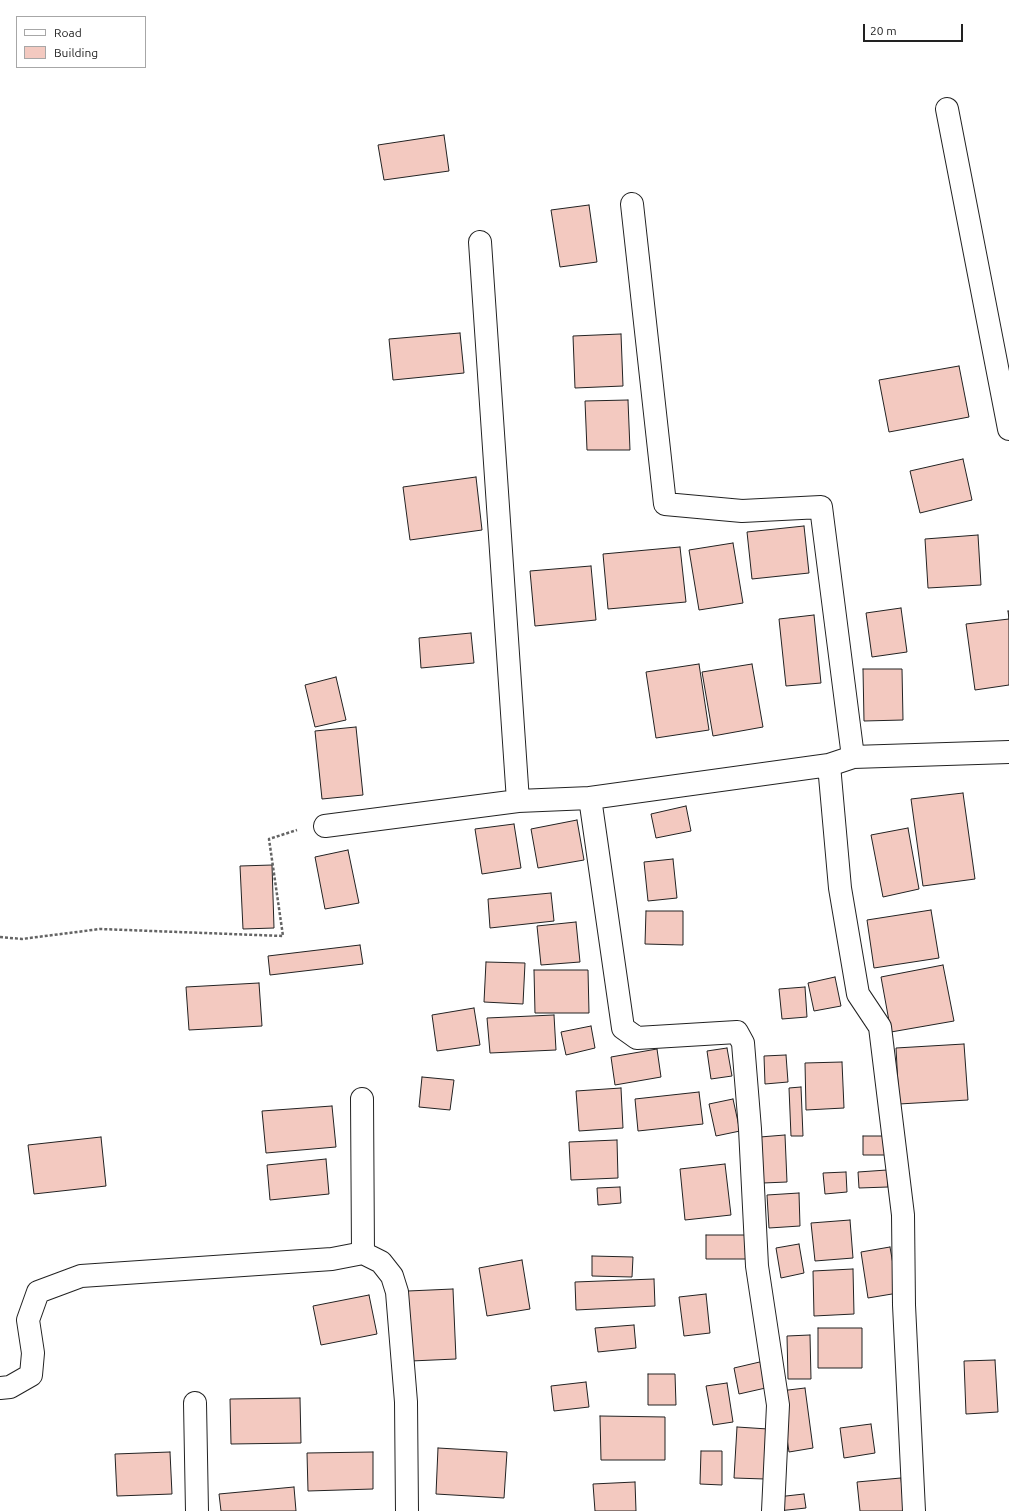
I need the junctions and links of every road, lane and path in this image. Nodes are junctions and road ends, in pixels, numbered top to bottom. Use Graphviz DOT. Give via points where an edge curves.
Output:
graph roads {
  1 [pos="947,109"];
  2 [pos="632,204"];
  3 [pos="480,242"];
  4 [pos="1009,429"];
  5 [pos="1009,752"];
  6 [pos="853,758"];
  7 [pos="829,765"];
  8 [pos="590,798"];
  9 [pos="518,801"];
  10 [pos="325,826"];
  11 [pos="0,937"];
  12 [pos="362,1099"];
  13 [pos="363,1253"];
  14 [pos="0,1388"];
  15 [pos="195,1403"];
  16 [pos="197,1511"];
  17 [pos="407,1511"];
  18 [pos="773,1511"];
  19 [pos="914,1511"];
  1 -- 4 [label="street"];
  2 -- 6 [label="street" via="664,504 742,511 821,507"];
  3 -- 9 [label="street"];
  5 -- 6 [label="street"];
  6 -- 7 [label="street"];
  7 -- 8 [label="street"];
  7 -- 19 [label="street" via="840,888 858,994 880,1027 903,1215 904,1305"];
  8 -- 9 [label="street"];
  8 -- 18 [label="street" via="623,1028 637,1038 737,1032 743,1043 757,1266 778,1405"];
  9 -- 10 [label="street"];
  10 -- 11 [label="path" via="301,828 269,839 283,936 100,929 22,939"];
  12 -- 13 [label="street"];
  13 -- 14 [label="street" via="332,1259 81,1276 38,1292 28,1320 33,1353 31,1375 10,1387"];
  13 -- 17 [label="street" via="380,1262 392,1276 397,1292 406,1402"];
  15 -- 16 [label="street"];
}
